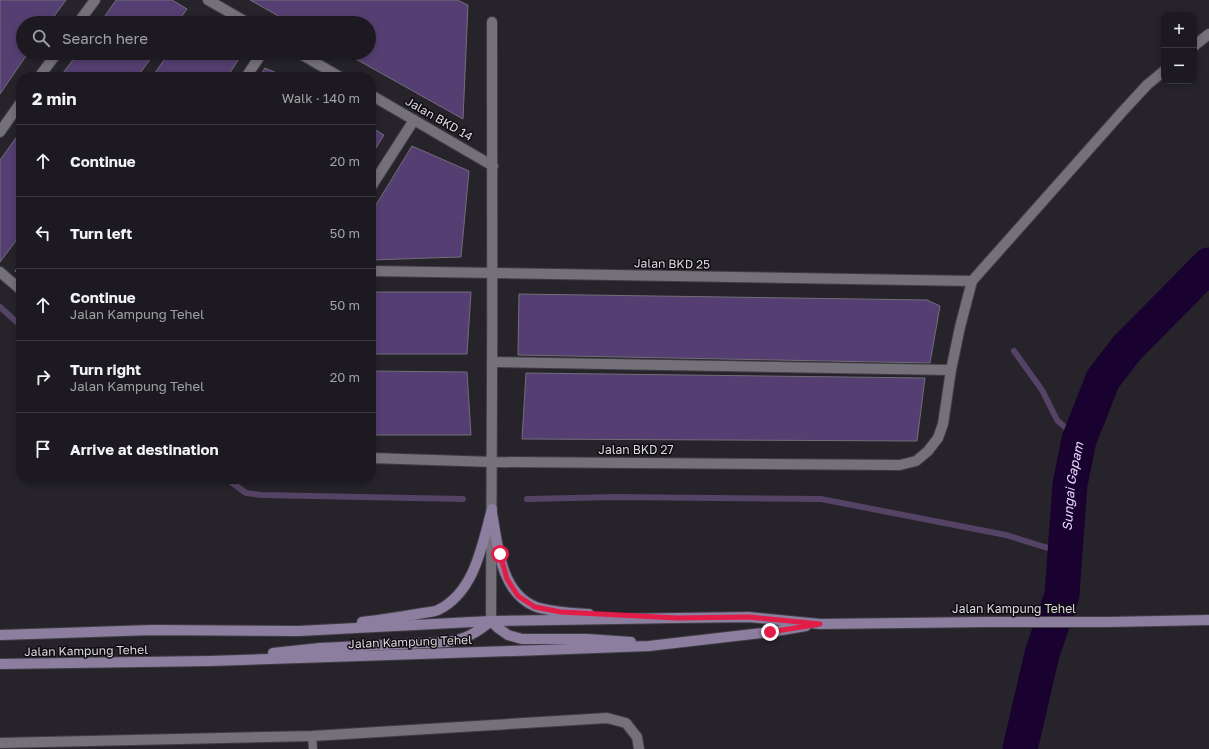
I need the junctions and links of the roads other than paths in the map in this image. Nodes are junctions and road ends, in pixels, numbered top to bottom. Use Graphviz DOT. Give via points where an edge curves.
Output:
graph roads {
  1 [pos="95,0"];
  2 [pos="208,0"];
  3 [pos="83,16"];
  4 [pos="236,16"];
  5 [pos="492,22"];
  6 [pos="1209,34"];
  7 [pos="1197,44"];
  8 [pos="52,60"];
  9 [pos="257,60"];
  10 [pos="311,60"];
  11 [pos="43,72"];
  12 [pos="249,72"];
  13 [pos="331,72"];
  14 [pos="1161,73"];
  15 [pos="376,98"];
  16 [pos="16,109"];
  17 [pos="414,120"];
  18 [pos="0,132"];
  19 [pos="493,166"];
  20 [pos="376,179"];
  21 [pos="376,271"];
  22 [pos="0,272"];
  23 [pos="494,274"];
  24 [pos="972,281"];
  25 [pos="16,286"];
  26 [pos="492,362"];
  27 [pos="951,370"];
  28 [pos="376,458"];
  29 [pos="493,462"];
  30 [pos="492,509"];
  31 [pos="677,618"];
  32 [pos="1209,620"];
  33 [pos="491,621"];
  34 [pos="820,624"];
  35 [pos="299,631"];
  36 [pos="0,635"];
  37 [pos="649,646"];
  38 [pos="210,661"];
  39 [pos="0,664"];
  40 [pos="312,736"];
  41 [pos="0,742"];
  42 [pos="313,749"];
  43 [pos="639,749"];
  1 -- 3 [label="street"];
  2 -- 4 [label="street"];
  5 -- 19 [label="street"];
  6 -- 7 [label="street"];
  8 -- 11 [label="street"];
  9 -- 12 [label="street"];
  10 -- 13 [label="street"];
  14 -- 24 [label="street" via="1123,111"];
  15 -- 17 [label="street, Jalan BKD 14"];
  16 -- 18 [label="street"];
  17 -- 19 [label="street, Jalan BKD 14"];
  17 -- 20 [label="street"];
  19 -- 23 [label="street"];
  21 -- 23 [label="street, Jalan BKD 25"];
  22 -- 25 [label="street"];
  23 -- 24 [label="street, Jalan BKD 25"];
  23 -- 26 [label="street"];
  24 -- 27 [label="street, Jalan BKD 27"];
  26 -- 27 [label="street"];
  26 -- 29 [label="street"];
  27 -- 29 [label="street, Jalan BKD 27" via="943,424 938,438 916,461 900,465"];
  28 -- 29 [label="street, Jalan BKD 27"];
  29 -- 30 [label="street"];
  30 -- 31 [label="main road" via="507,579 518,596 535,607 561,612"];
  30 -- 33 [label="street"];
  30 -- 35 [label="main road" via="471,577 456,597 438,610"];
  31 -- 33 [label="main road, Jalan Kampung Tehel"];
  31 -- 34 [label="main road, Jalan Kampung Tehel" via="749,617"];
  32 -- 34 [label="main road, Jalan Kampung Tehel"];
  33 -- 35 [label="main road, Jalan Kampung Tehel"];
  33 -- 37 [label="main road" via="508,636 522,639 611,639"];
  33 -- 38 [label="main road" via="472,635 447,642 320,648"];
  34 -- 37 [label="main road, Jalan Kampung Tehel"];
  35 -- 36 [label="main road, Jalan Kampung Tehel" via="153,630"];
  37 -- 38 [label="main road, Jalan Kampung Tehel"];
  38 -- 39 [label="main road, Jalan Kampung Tehel"];
  40 -- 41 [label="street"];
  40 -- 42 [label="lane"];
  40 -- 43 [label="street" via="607,718 626,723 637,737"];
}
